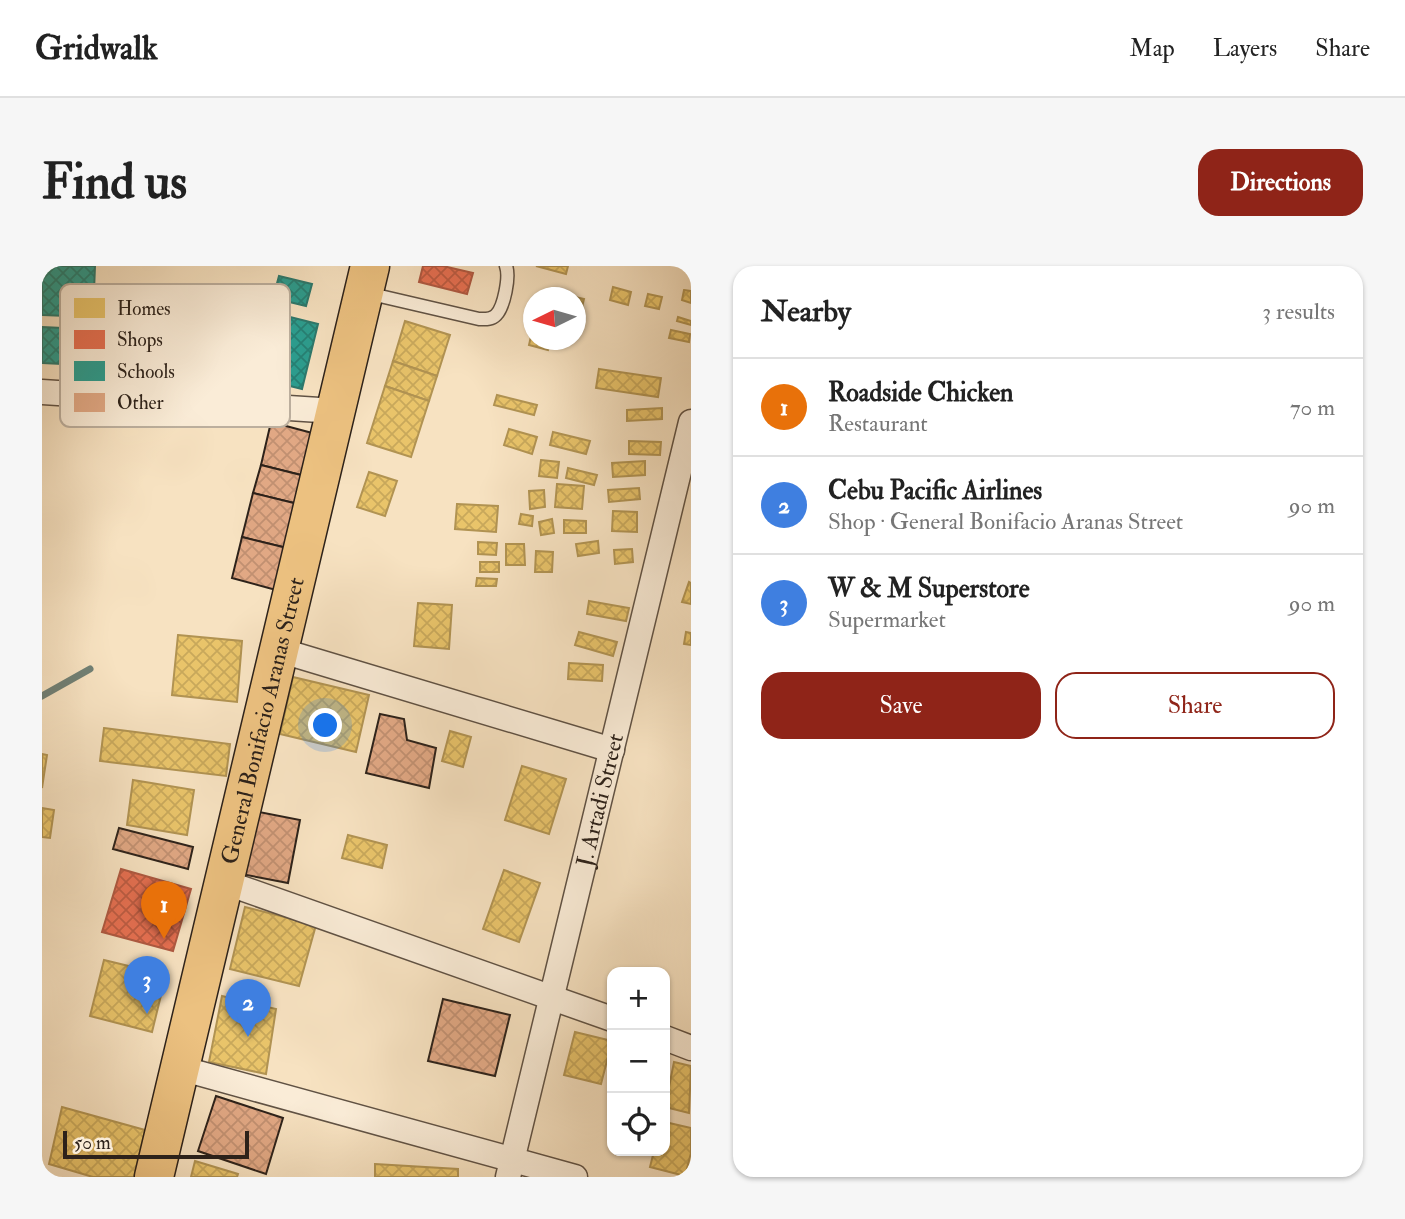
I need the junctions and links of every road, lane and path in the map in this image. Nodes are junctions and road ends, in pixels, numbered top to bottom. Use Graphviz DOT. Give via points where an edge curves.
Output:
graph roads {
  1 [pos="506,266"];
  2 [pos="367,279"];
  3 [pos="42,392"];
  4 [pos="60,393"];
  5 [pos="290,408"];
  6 [pos="335,411"];
  7 [pos="691,422"];
  8 [pos="279,650"];
  9 [pos="612,750"];
  10 [pos="224,882"];
  11 [pos="551,997"];
  12 [pos="607,1017"];
  13 [pos="670,1040"];
  14 [pos="691,1048"];
  15 [pos="180,1068"];
  16 [pos="510,1168"];
  17 [pos="154,1177"];
  18 [pos="575,1177"];
  1 -- 2 [label="lane" via="509,275 498,314 491,318 479,318"];
  2 -- 6 [label="main road, General Bonifacio Aranas Street"];
  3 -- 4 [label="street"];
  5 -- 6 [label="street"];
  6 -- 8 [label="main road, General Bonifacio Aranas Street"];
  7 -- 9 [label="street, J. Artadi Street"];
  8 -- 9 [label="street"];
  8 -- 10 [label="main road, General Bonifacio Aranas Street"];
  9 -- 11 [label="street, J. Artadi Street"];
  10 -- 11 [label="street"];
  10 -- 15 [label="main road, General Bonifacio Aranas Street"];
  11 -- 12 [label="street"];
  11 -- 16 [label="street, J. Artadi Street"];
  13 -- 14 [label="street"];
  15 -- 16 [label="street"];
  15 -- 17 [label="main road, General Bonifacio Aranas Street"];
  16 -- 18 [label="street"];
}
